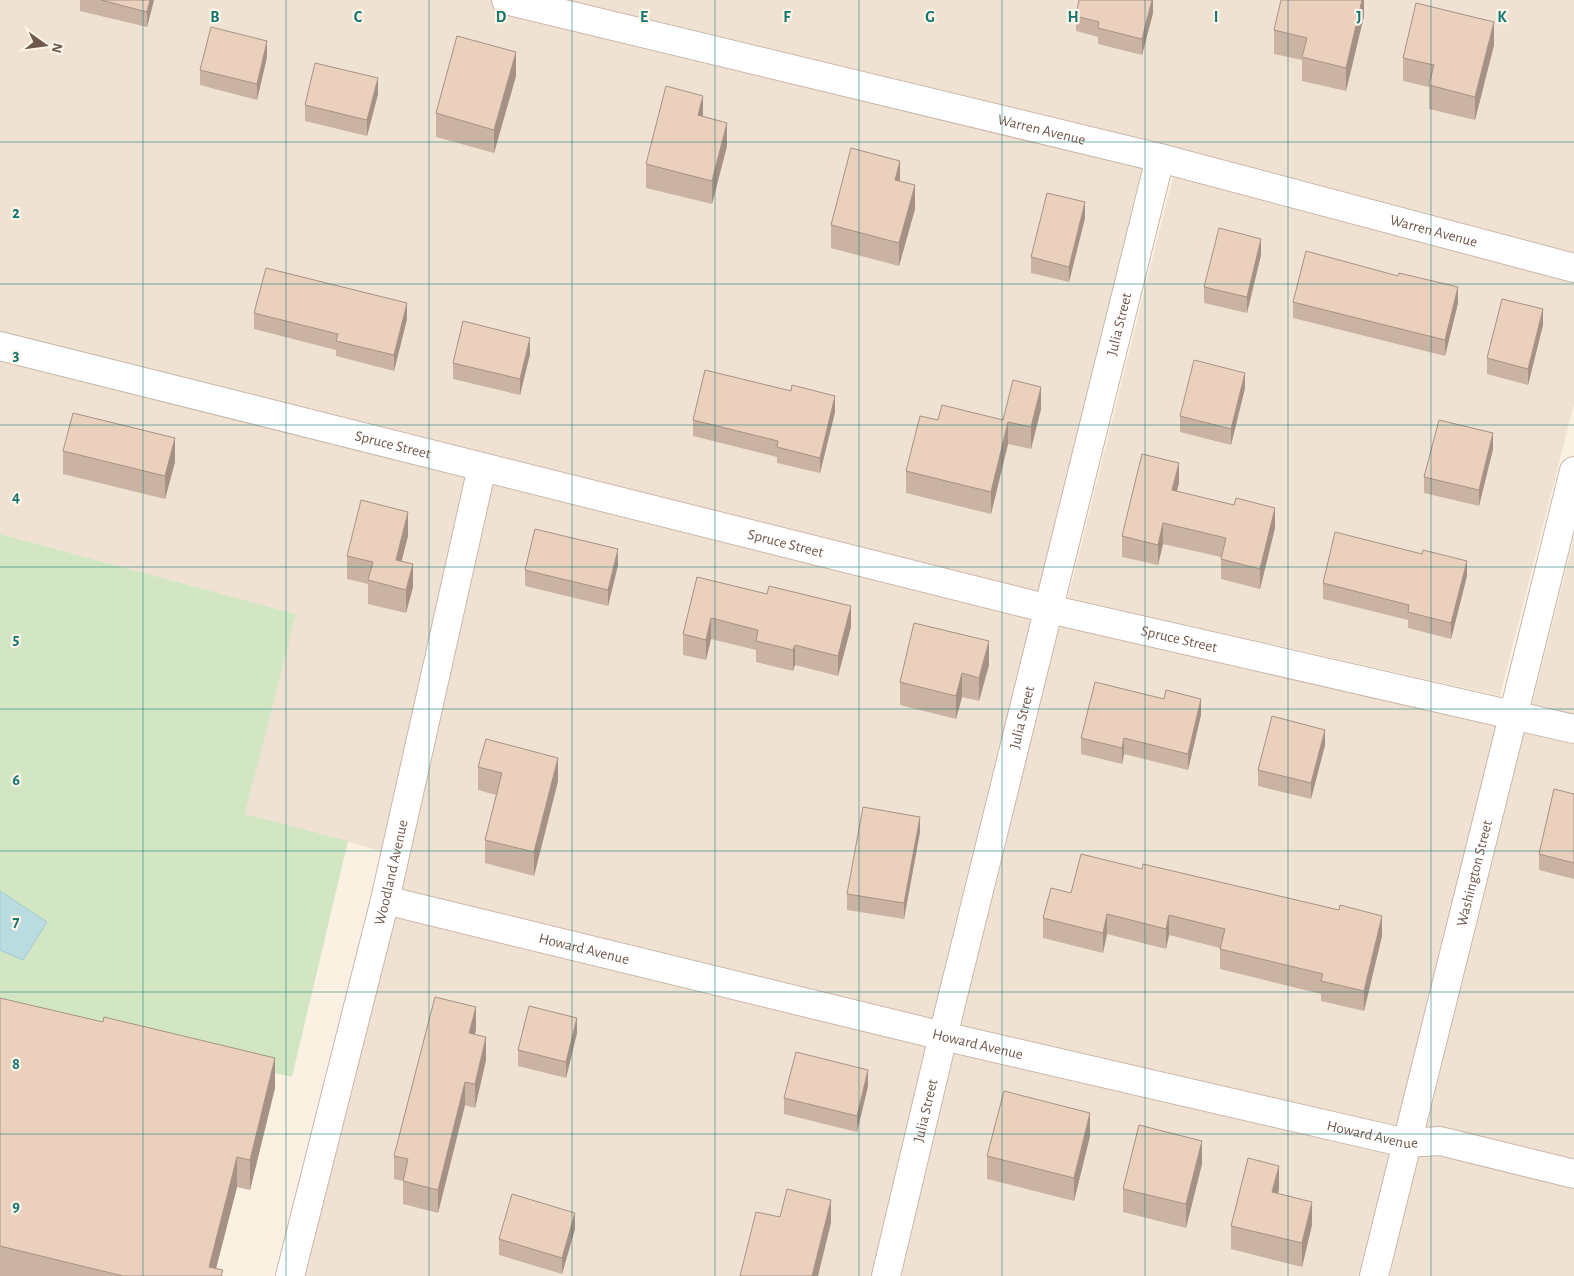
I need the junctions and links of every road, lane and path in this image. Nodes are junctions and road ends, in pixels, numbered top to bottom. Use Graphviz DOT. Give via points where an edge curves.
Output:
graph roads {
  1 [pos="506,0"];
  2 [pos="1160,158"];
  3 [pos="1574,268"];
  4 [pos="0,346"];
  5 [pos="482,467"];
  6 [pos="1574,471"];
  7 [pos="1049,609"];
  8 [pos="1512,714"];
  9 [pos="1574,729"];
  10 [pos="384,900"];
  11 [pos="943,1036"];
  12 [pos="1406,1143"];
  13 [pos="1574,1174"];
  14 [pos="290,1276"];
  15 [pos="886,1276"];
  16 [pos="1374,1276"];
  1 -- 2 [label="street, Warren Avenue"];
  2 -- 3 [label="street, Warren Avenue"];
  2 -- 7 [label="street, Julia Street"];
  4 -- 5 [label="street, Spruce Street"];
  5 -- 7 [label="street, Spruce Street"];
  5 -- 10 [label="street, Woodland Avenue"];
  6 -- 8 [label="street, Washington Street"];
  7 -- 8 [label="street, Spruce Street"];
  7 -- 11 [label="street, Julia Street"];
  8 -- 9 [label="street, Spruce Street"];
  8 -- 12 [label="street, Washington Street"];
  10 -- 11 [label="street, Howard Avenue"];
  10 -- 14 [label="street, Woodland Avenue"];
  11 -- 12 [label="street, Howard Avenue"];
  11 -- 15 [label="street, Julia Street"];
  12 -- 13 [label="street, Howard Avenue" via="1440,1141"];
  12 -- 16 [label="street, Washington Street"];
}
